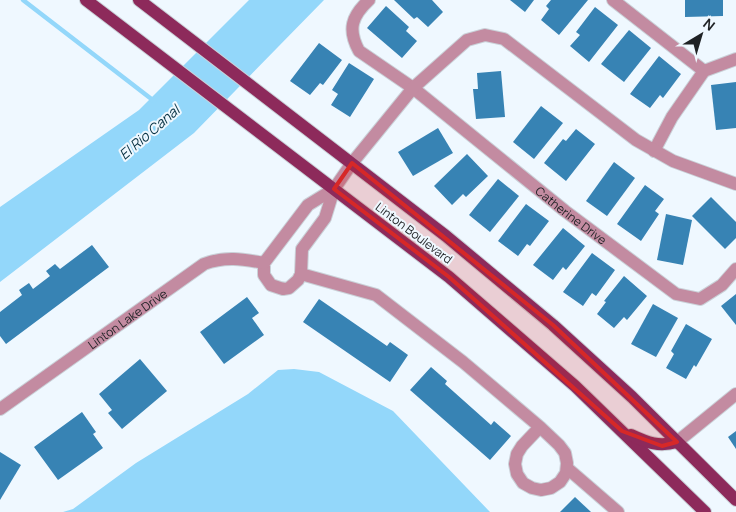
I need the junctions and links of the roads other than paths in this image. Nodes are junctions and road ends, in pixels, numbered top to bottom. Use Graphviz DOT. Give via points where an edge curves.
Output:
graph roads {
  1 [pos="86,0"];
  2 [pos="139,0"];
  3 [pos="369,0"];
  4 [pos="612,0"];
  5 [pos="736,59"];
  6 [pos="704,71"];
  7 [pos="412,88"];
  8 [pos="654,151"];
  9 [pos="352,163"];
  10 [pos="736,184"];
  11 [pos="334,189"];
  12 [pos="264,263"];
  13 [pos="736,269"];
  14 [pos="301,274"];
  15 [pos="736,394"];
  16 [pos="0,409"];
  17 [pos="540,427"];
  18 [pos="622,431"];
  19 [pos="677,442"];
  20 [pos="566,468"];
  21 [pos="736,500"];
  22 [pos="618,512"];
  23 [pos="705,512"];
  1 -- 11 [label="main road, Linton Boulevard"];
  2 -- 9 [label="main road, Linton Boulevard"];
  3 -- 7 [label="street, Catherine Drive" via="353,21 354,42 359,51"];
  4 -- 6 [label="street"];
  5 -- 6 [label="street"];
  6 -- 8 [label="street" via="672,117"];
  7 -- 8 [label="street" via="467,40 475,36 495,36 504,39"];
  7 -- 9 [label="street"];
  7 -- 13 [label="street, Catherine Drive" via="565,211 676,294 700,299 722,285"];
  8 -- 10 [label="street"];
  9 -- 11 [label="street"];
  9 -- 19 [label="main road, Linton Boulevard" via="553,325"];
  11 -- 12 [label="street" via="308,206"];
  11 -- 14 [label="street" via="325,218 302,249"];
  11 -- 18 [label="main road, Linton Boulevard" via="449,277"];
  12 -- 14 [label="street" via="264,275 277,288 289,288"];
  12 -- 16 [label="street, Linton Lake Drive" via="224,258 204,264"];
  14 -- 17 [label="street" via="376,295 464,362"];
  15 -- 19 [label="street"];
  17 -- 20 [label="street" via="565,453"];
  17 -- 20 [label="street" via="517,454 517,474 532,488 542,490 560,482"];
  18 -- 19 [label="main road" via="662,446"];
  18 -- 23 [label="main road, Linton Boulevard"];
  19 -- 21 [label="main road, Linton Boulevard"];
  20 -- 22 [label="street"];
}
